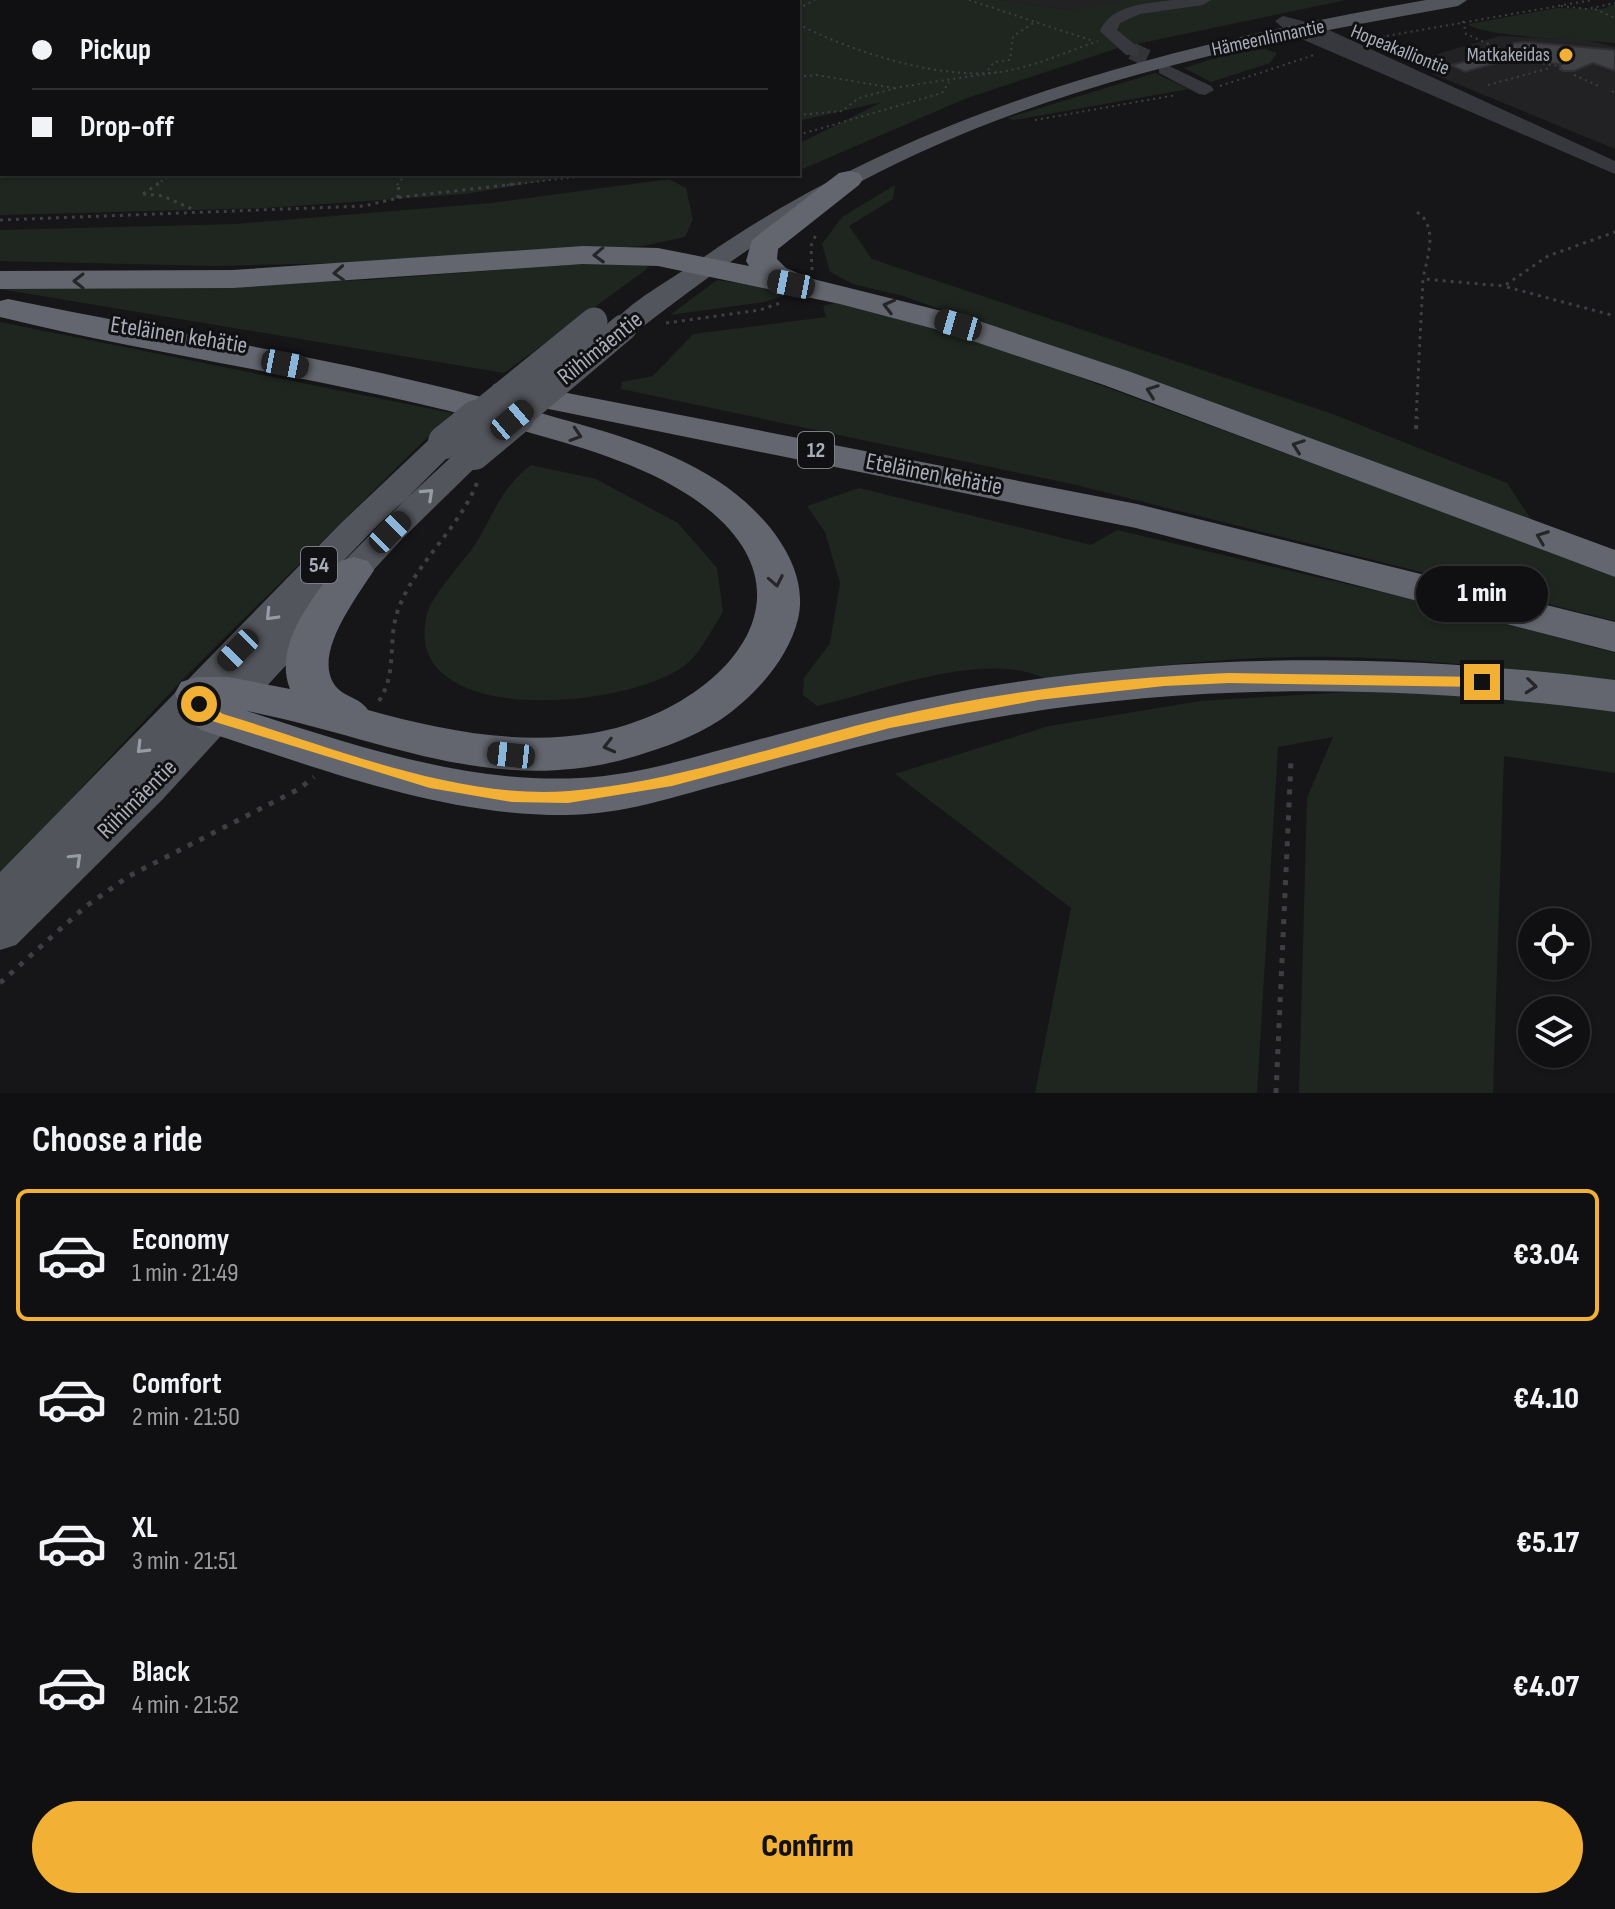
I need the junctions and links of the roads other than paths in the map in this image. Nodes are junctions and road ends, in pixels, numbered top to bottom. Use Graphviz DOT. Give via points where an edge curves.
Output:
graph roads {
  1 [pos="1203,0"];
  2 [pos="1396,0"];
  3 [pos="1458,0"];
  4 [pos="1297,27"];
  5 [pos="1074,80"];
  6 [pos="1205,90"];
  7 [pos="1615,168"];
  8 [pos="849,179"];
  9 [pos="691,264"];
  10 [pos="807,289"];
  11 [pos="3,299"];
  12 [pos="467,455"];
  13 [pos="1615,564"];
  14 [pos="354,570"];
  15 [pos="1615,637"];
  16 [pos="1615,696"];
  17 [pos="219,701"];
  18 [pos="383,718"];
  19 [pos="0,901"];
  20 [pos="0,932"];
  1 -- 6 [label="street" via="1119,16 1108,25 1104,40"];
  2 -- 4 [label="main road, Hämeenlinnantie"];
  3 -- 4 [label="main road, Hämeenlinnantie"];
  4 -- 5 [label="main road, Hämeenlinnantie"];
  4 -- 7 [label="street, Hopeakalliontie"];
  5 -- 8 [label="main road, Riihimäentie"];
  5 -- 9 [label="main road, Riihimäentie" via="946,117 875,148 790,191"];
  8 -- 9 [label="main road, Riihimäentie"];
  8 -- 10 [label="highway" via="763,246 766,268"];
  9 -- 10 [label="highway"];
  9 -- 11 [label="highway, one-way" via="609,254"];
  9 -- 12 [label="main road, Riihimäentie / 54, bridge" via="609,325"];
  13 -- 10 [label="highway, one-way" via="1101,373 958,325"];
  11 -- 15 [label="highway, Eteläinen kehätie / 12" via="970,480 1245,542"];
  11 -- 18 [label="highway, one-way" via="438,396 621,450 708,491 767,549 780,601 772,634 733,688 689,718 635,740 546,755 473,751"];
  14 -- 12 [label="main road, Riihimäentie / 54, one-way"];
  12 -- 17 [label="main road, Riihimäentie / 54, one-way" via="373,510"];
  14 -- 17 [label="main road, Riihimäentie / 54"];
  14 -- 18 [label="highway" via="320,622 305,664 306,679 322,703"];
  17 -- 16 [label="highway, one-way" via="430,782 512,796 568,797 672,780 964,707 1164,681 1419,679"];
  17 -- 18 [label="highway"];
  17 -- 19 [label="main road, Riihimäentie / 54, one-way"];
  20 -- 17 [label="main road, Riihimäentie / 54, one-way"];
}
